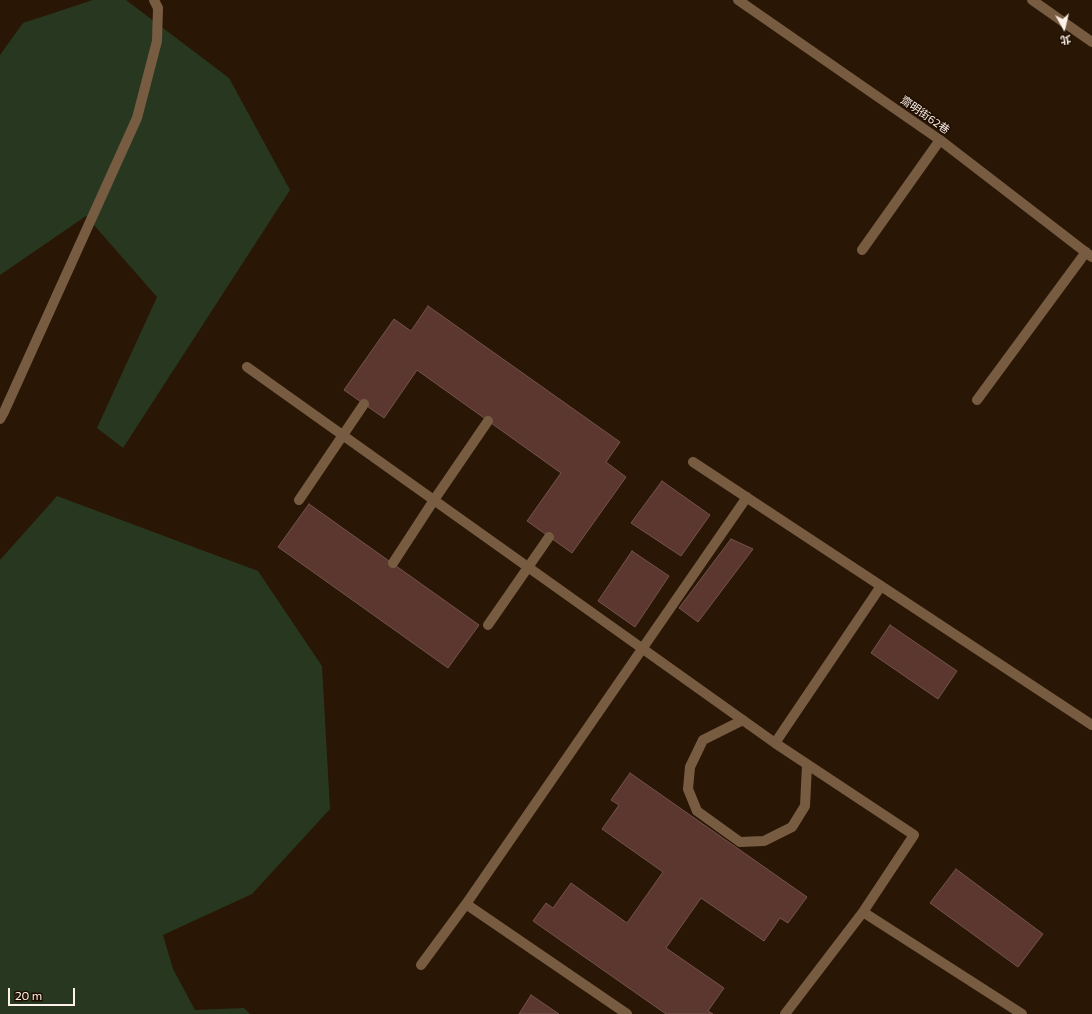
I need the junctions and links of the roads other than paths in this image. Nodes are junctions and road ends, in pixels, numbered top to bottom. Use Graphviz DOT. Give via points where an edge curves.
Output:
graph roads {
  1 [pos="154,0"];
  2 [pos="738,0"];
  3 [pos="1032,0"];
  4 [pos="1092,42"];
  5 [pos="940,140"];
  6 [pos="862,250"];
  7 [pos="1089,254"];
  8 [pos="247,367"];
  9 [pos="977,400"];
  10 [pos="364,404"];
  11 [pos="0,419"];
  12 [pos="488,421"];
  13 [pos="343,435"];
  14 [pos="693,462"];
  15 [pos="747,498"];
  16 [pos="299,500"];
  17 [pos="434,500"];
  18 [pos="549,537"];
  19 [pos="393,563"];
  20 [pos="528,566"];
  21 [pos="881,586"];
  22 [pos="488,625"];
  23 [pos="643,649"];
  24 [pos="743,720"];
  25 [pos="1092,725"];
  26 [pos="775,743"];
  27 [pos="807,765"];
  28 [pos="466,904"];
  29 [pos="863,912"];
  30 [pos="421,964"];
  31 [pos="627,1014"];
  32 [pos="785,1014"];
  33 [pos="1022,1014"];
  1 -- 11 [label="street" via="158,8 157,41 137,118"];
  2 -- 5 [label="street, 齋明街62巷"];
  3 -- 4 [label="street"];
  5 -- 6 [label="street"];
  5 -- 7 [label="street, 齋明街62巷"];
  7 -- 9 [label="street"];
  8 -- 13 [label="street"];
  10 -- 13 [label="street"];
  12 -- 17 [label="street"];
  13 -- 16 [label="street"];
  13 -- 17 [label="street"];
  14 -- 15 [label="street"];
  15 -- 21 [label="street"];
  15 -- 23 [label="street"];
  17 -- 19 [label="street"];
  17 -- 20 [label="street"];
  18 -- 20 [label="street"];
  20 -- 22 [label="street"];
  20 -- 23 [label="street"];
  21 -- 25 [label="street"];
  21 -- 26 [label="street"];
  23 -- 24 [label="street"];
  23 -- 28 [label="street"];
  24 -- 26 [label="street"];
  24 -- 27 [label="street" via="703,740 690,768 688,789 697,811 740,842 764,841 792,827 805,806"];
  26 -- 27 [label="street"];
  27 -- 29 [label="street" via="914,834"];
  28 -- 30 [label="street"];
  28 -- 31 [label="street"];
  29 -- 32 [label="street"];
  29 -- 33 [label="street"];
}
